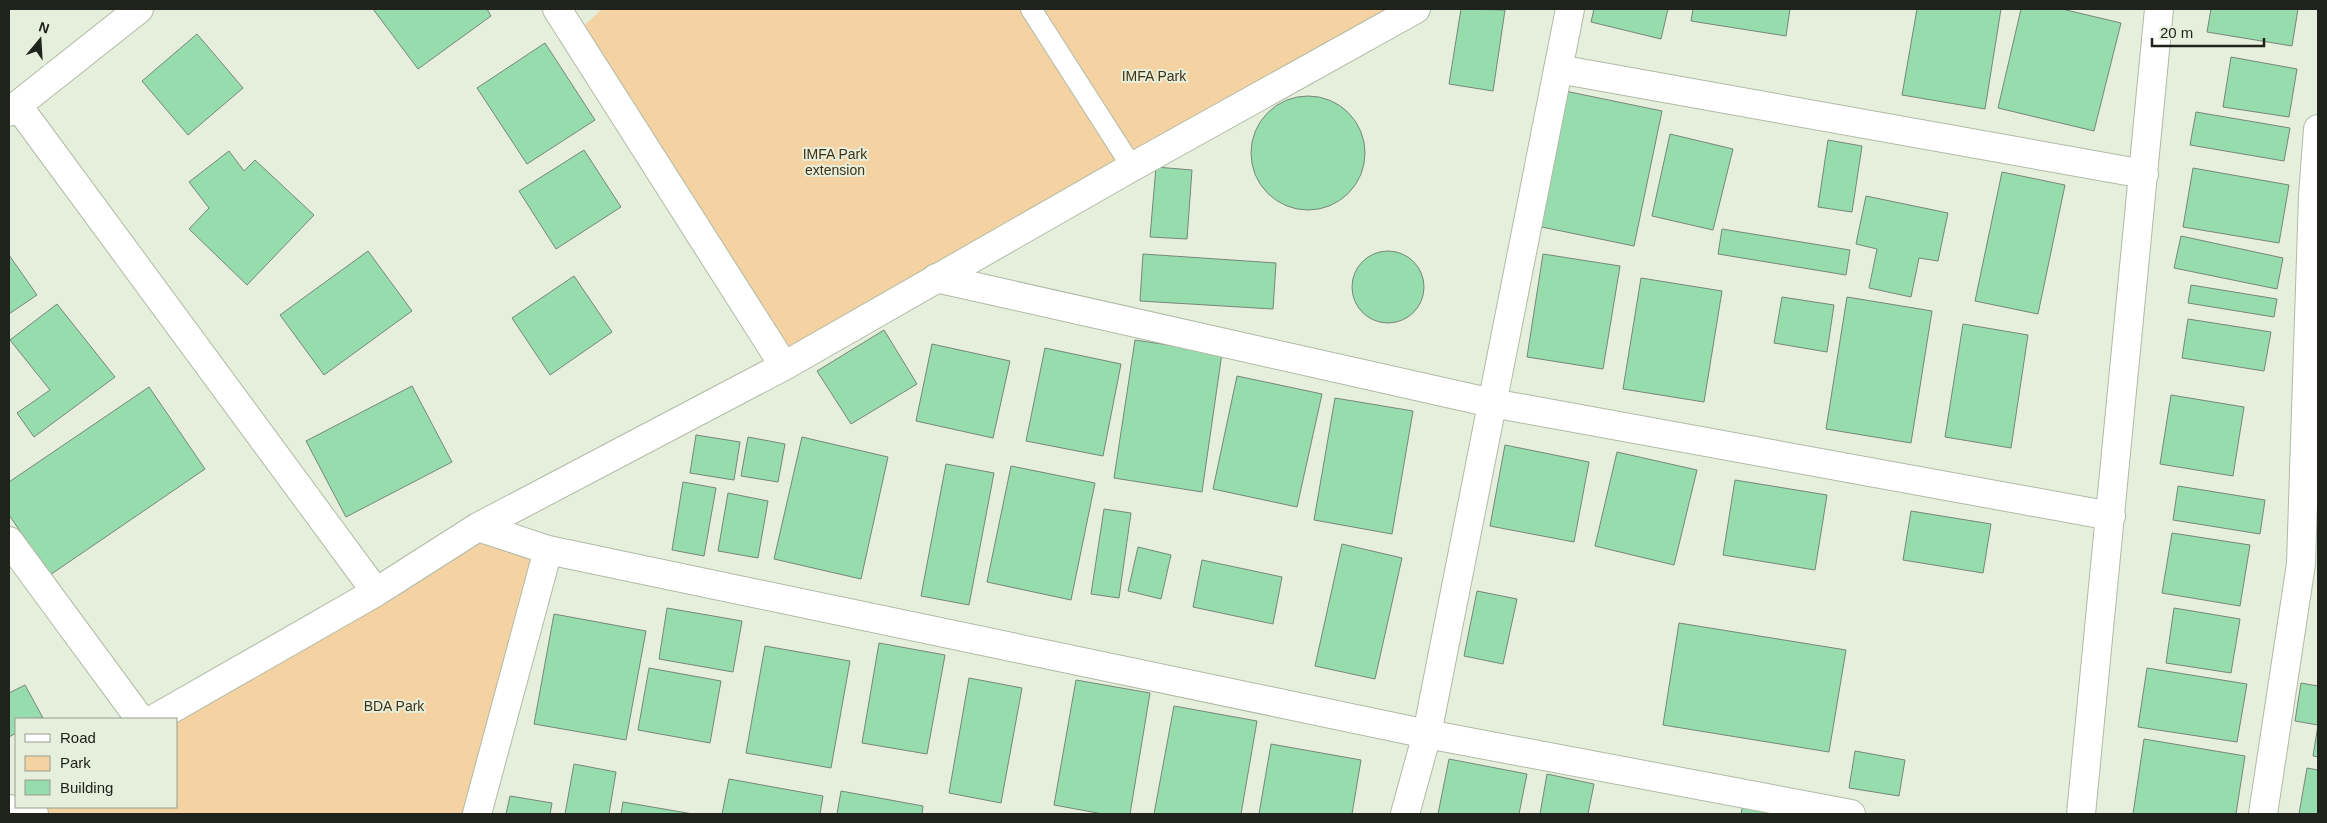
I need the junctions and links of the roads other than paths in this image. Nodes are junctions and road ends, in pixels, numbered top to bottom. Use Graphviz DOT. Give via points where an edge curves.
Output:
graph roads {
  1 [pos="139,9"];
  2 [pos="557,9"];
  3 [pos="1031,9"];
  4 [pos="1416,9"];
  5 [pos="1570,9"];
  6 [pos="2159,9"];
  7 [pos="1558,69"];
  8 [pos="13,109"];
  9 [pos="2318,129"];
  10 [pos="1132,167"];
  11 [pos="2144,174"];
  12 [pos="936,278"];
  13 [pos="784,366"];
  14 [pos="1492,402"];
  15 [pos="2111,516"];
  16 [pos="478,527"];
  17 [pos="9,541"];
  18 [pos="548,550"];
  19 [pos="376,592"];
  20 [pos="139,718"];
  21 [pos="156,718"];
  22 [pos="1427,734"];
  23 [pos="9,809"];
  24 [pos="34,814"];
  25 [pos="477,814"];
  26 [pos="1405,814"];
  27 [pos="1851,814"];
  28 [pos="2081,814"];
  29 [pos="2263,814"];
  1 -- 8 [label="street"];
  2 -- 13 [label="street"];
  3 -- 10 [label="lane"];
  4 -- 10 [label="street"];
  5 -- 7 [label="street"];
  6 -- 11 [label="street"];
  7 -- 11 [label="street"];
  7 -- 14 [label="street"];
  8 -- 19 [label="street"];
  9 -- 29 [label="street" via="2300,564"];
  10 -- 12 [label="street"];
  11 -- 15 [label="street"];
  12 -- 13 [label="street"];
  12 -- 14 [label="street"];
  13 -- 16 [label="street"];
  14 -- 15 [label="street"];
  14 -- 22 [label="street"];
  15 -- 28 [label="street"];
  16 -- 18 [label="street"];
  16 -- 19 [label="street"];
  17 -- 20 [label="street"];
  18 -- 22 [label="street"];
  18 -- 25 [label="street"];
  19 -- 21 [label="street"];
  22 -- 26 [label="street"];
  22 -- 27 [label="street"];
  23 -- 24 [label="street"];
}
